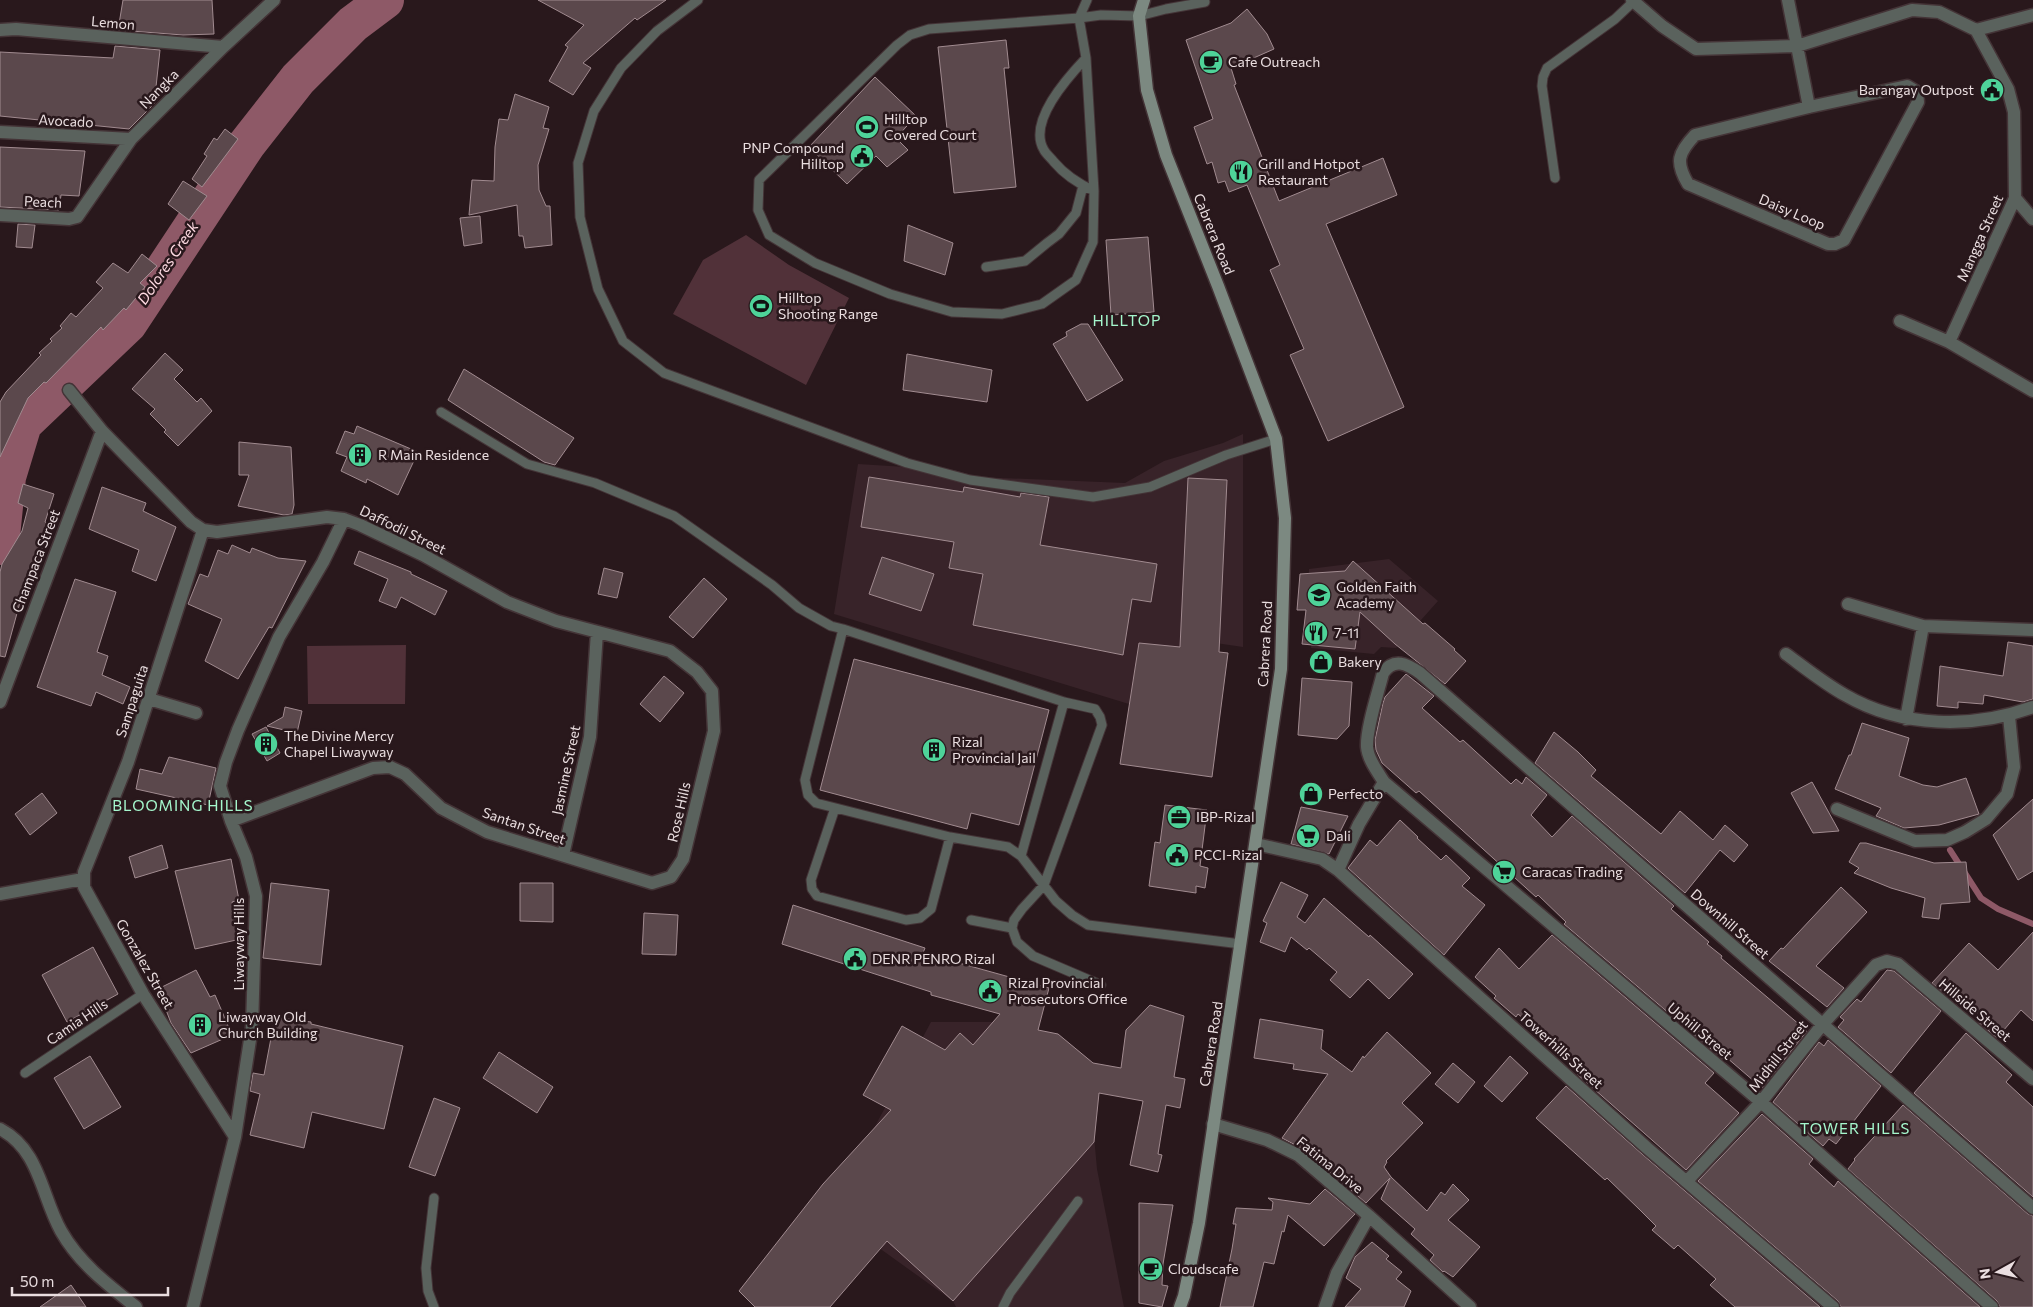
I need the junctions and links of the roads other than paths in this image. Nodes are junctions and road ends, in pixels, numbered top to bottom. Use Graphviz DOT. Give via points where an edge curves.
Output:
graph roads {
  1 [pos="274,0"];
  2 [pos="698,0"];
  3 [pos="1086,0"];
  4 [pos="1144,0"];
  5 [pos="1788,0"];
  6 [pos="1632,1"];
  7 [pos="1205,2"];
  8 [pos="2033,15"];
  9 [pos="1139,16"];
  10 [pos="1079,18"];
  11 [pos="0,30"];
  12 [pos="1976,30"];
  13 [pos="1798,46"];
  14 [pos="223,47"];
  15 [pos="1086,58"];
  16 [pos="1809,107"];
  17 [pos="0,132"];
  18 [pos="131,139"];
  19 [pos="1556,178"];
  20 [pos="1083,186"];
  21 [pos="1094,191"];
  22 [pos="2015,198"];
  23 [pos="81,212"];
  24 [pos="0,215"];
  25 [pos="2033,219"];
  26 [pos="986,267"];
  27 [pos="1900,321"];
  28 [pos="1949,342"];
  29 [pos="69,390"];
  30 [pos="2033,391"];
  31 [pos="441,412"];
  32 [pos="102,431"];
  33 [pos="1276,439"];
  34 [pos="344,519"];
  35 [pos="203,530"];
  36 [pos="1848,604"];
  37 [pos="1923,626"];
  38 [pos="843,629"];
  39 [pos="2033,630"];
  40 [pos="597,632"];
  41 [pos="1786,654"];
  42 [pos="1406,664"];
  43 [pos="149,698"];
  44 [pos="0,702"];
  45 [pos="1064,702"];
  46 [pos="2033,707"];
  47 [pos="196,713"];
  48 [pos="2009,716"];
  49 [pos="1906,719"];
  50 [pos="714,731"];
  51 [pos="1384,782"];
  52 [pos="835,808"];
  53 [pos="1837,809"];
  54 [pos="231,821"];
  55 [pos="950,837"];
  56 [pos="1256,844"];
  57 [pos="563,854"];
  58 [pos="1021,856"];
  59 [pos="1338,870"];
  60 [pos="83,879"];
  61 [pos="652,883"];
  62 [pos="1044,885"];
  63 [pos="0,894"];
  64 [pos="971,920"];
  65 [pos="1012,928"];
  66 [pos="1241,944"];
  67 [pos="1898,964"];
  68 [pos="1101,985"];
  69 [pos="143,994"];
  70 [pos="1822,1025"];
  71 [pos="25,1073"];
  72 [pos="2033,1078"];
  73 [pos="1761,1102"];
  74 [pos="1213,1124"];
  75 [pos="0,1128"];
  76 [pos="235,1137"];
  77 [pos="1687,1181"];
  78 [pos="434,1198"];
  79 [pos="1078,1201"];
  80 [pos="2033,1208"];
  81 [pos="1369,1216"];
  82 [pos="136,1307"];
  83 [pos="193,1307"];
  84 [pos="434,1307"];
  85 [pos="1003,1307"];
  86 [pos="1180,1307"];
  87 [pos="1325,1307"];
  88 [pos="1470,1307"];
  89 [pos="1832,1307"];
  90 [pos="1992,1307"];
  1 -- 14 [label="street, Nangka"];
  2 -- 33 [label="lane" via="657,31 621,68 594,111 578,163 580,217 598,288 623,341 664,373 907,463 970,480 1093,497 1150,486"];
  3 -- 10 [label="lane"];
  4 -- 9 [label="main road, Cabrera Road"];
  5 -- 13 [label="street"];
  6 -- 13 [label="street" via="1696,49"];
  6 -- 19 [label="lane" via="1615,19 1547,68 1543,76"];
  7 -- 9 [label="lane"];
  8 -- 12 [label="street"];
  9 -- 10 [label="lane"];
  9 -- 33 [label="main road, Cabrera Road" via="1147,90 1166,155"];
  10 -- 15 [label="lane"];
  10 -- 21 [label="lane" via="929,29 910,35 759,180 758,210 769,235 815,263 890,294 952,312 1002,314 1042,304 1076,280 1093,242"];
  11 -- 14 [label="street, Lemon"];
  12 -- 13 [label="street" via="1939,12 1912,10"];
  12 -- 22 [label="street, Mangga Street" via="2008,89 2014,112"];
  13 -- 16 [label="street"];
  14 -- 18 [label="street, Nangka"];
  15 -- 20 [label="lane" via="1061,85 1040,129 1043,149 1062,171"];
  15 -- 21 [label="lane"];
  16 -- 16 [label="street, Daisy Loop" via="1695,135 1680,157 1680,170 1688,184 1828,244 1844,240 1918,102 1917,92 1907,86"];
  17 -- 18 [label="street, Avocado"];
  18 -- 23 [label="street, Nangka"];
  20 -- 21 [label="lane"];
  20 -- 26 [label="lane" via="1076,212 1059,234 1026,261"];
  22 -- 25 [label="street"];
  22 -- 28 [label="street, Mangga Street"];
  23 -- 24 [label="street, Peach" via="69,219"];
  27 -- 28 [label="street"];
  28 -- 30 [label="street"];
  29 -- 32 [label="street"];
  31 -- 38 [label="lane" via="527,464 595,483 674,516 772,585 798,608"];
  32 -- 35 [label="street" via="191,522"];
  32 -- 44 [label="street, Champaca Street"];
  33 -- 56 [label="main road, Cabrera Road" via="1285,518 1281,669"];
  34 -- 35 [label="street, Daffodil Street" via="327,517 217,532"];
  34 -- 40 [label="street, Daffodil Street" via="423,555 507,602 556,621"];
  34 -- 54 [label="street, Liwayway Hills" via="279,637 226,762 220,786"];
  35 -- 43 [label="street, Sampaguita"];
  36 -- 37 [label="street"];
  37 -- 39 [label="street"];
  37 -- 49 [label="street"];
  38 -- 45 [label="lane"];
  38 -- 52 [label="lane" via="805,780 808,795 816,803"];
  40 -- 50 [label="street, Daffodil Street" via="670,651 697,672 712,692"];
  40 -- 57 [label="street, Jasmine Street" via="590,737"];
  41 -- 49 [label="street" via="1845,695 1871,708"];
  42 -- 51 [label="street, Uphill Street" via="1387,667 1383,673 1368,733 1367,748"];
  42 -- 70 [label="street, Downhill Street" via="1428,679"];
  43 -- 47 [label="street"];
  43 -- 60 [label="street, Sampaguita"];
  45 -- 58 [label="lane"];
  45 -- 62 [label="lane" via="1095,709 1102,726"];
  46 -- 48 [label="street"];
  48 -- 49 [label="street" via="1940,722"];
  48 -- 53 [label="street" via="2014,767 2007,794 1986,819 1965,832 1947,840 1914,841"];
  50 -- 61 [label="street, Rose Hills" via="683,859 671,877"];
  51 -- 59 [label="street" via="1359,824"];
  51 -- 73 [label="street, Uphill Street"];
  52 -- 55 [label="lane"];
  52 -- 55 [label="lane" via="811,880 812,889 817,896 906,920 920,918 931,910"];
  54 -- 57 [label="street, Santan Street" via="373,768 390,767 405,774 441,808 487,832"];
  54 -- 76 [label="street, Liwayway Hills" via="246,857 256,896 252,1027"];
  55 -- 58 [label="lane" via="1008,847"];
  56 -- 59 [label="street, Towerhills Street" via="1322,859"];
  56 -- 66 [label="main road, Cabrera Road"];
  57 -- 61 [label="street, Santan Street"];
  58 -- 62 [label="lane"];
  59 -- 77 [label="street, Towerhills Street"];
  60 -- 63 [label="street"];
  60 -- 69 [label="street, Gonzalez Street" via="84,887"];
  62 -- 65 [label="lane" via="1022,909"];
  62 -- 66 [label="lane" via="1056,901 1088,925"];
  64 -- 65 [label="lane"];
  65 -- 68 [label="lane" via="1017,942 1033,956"];
  66 -- 74 [label="main road, Cabrera Road"];
  67 -- 70 [label="street, Midhill Street" via="1887,961 1876,965"];
  67 -- 72 [label="street, Hillside Street"];
  69 -- 71 [label="lane, Camia Hills"];
  69 -- 76 [label="street, Gonzalez Street"];
  70 -- 73 [label="street, Midhill Street"];
  70 -- 80 [label="street, Downhill Street"];
  73 -- 77 [label="street, Midhill Street"];
  73 -- 90 [label="street, Uphill Street"];
  74 -- 81 [label="street, Fatima Drive" via="1291,1150"];
  74 -- 86 [label="main road, Cabrera Road" via="1199,1223"];
  75 -- 82 [label="street" via="25,1149 61,1231 88,1268"];
  76 -- 83 [label="street, Liwayway Hills"];
  77 -- 89 [label="street, Towerhills Street"];
  78 -- 84 [label="lane" via="426,1268 428,1292"];
  79 -- 85 [label="lane"];
  81 -- 87 [label="street" via="1337,1273"];
  81 -- 88 [label="street, Fatima Drive"];
}
